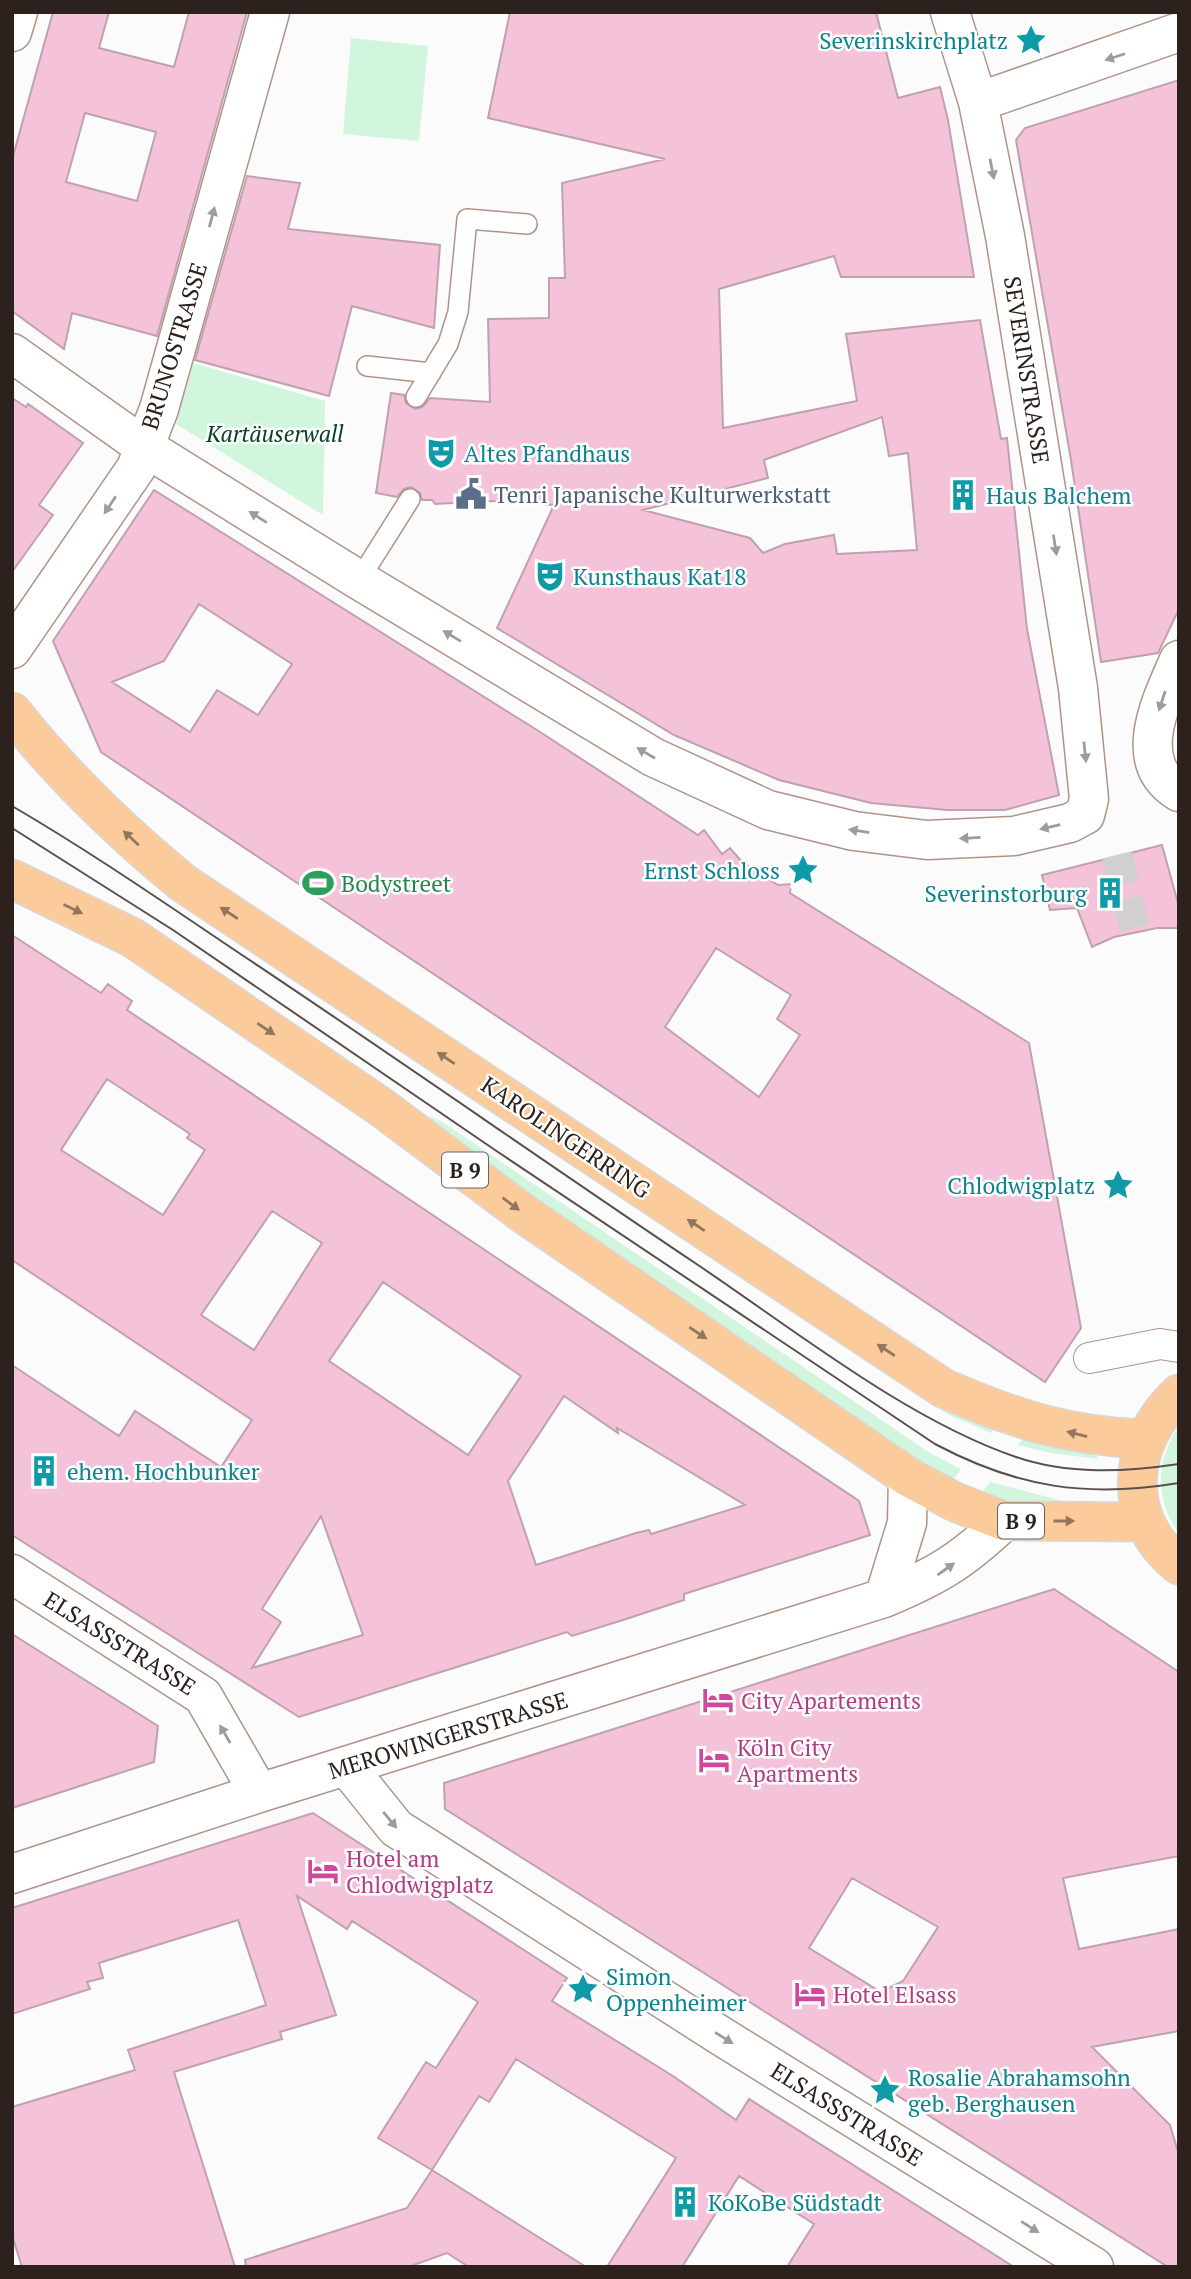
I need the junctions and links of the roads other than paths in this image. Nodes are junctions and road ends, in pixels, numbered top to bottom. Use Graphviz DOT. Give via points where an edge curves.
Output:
graph roads {
  1 [pos="18,12"];
  2 [pos="270,12"];
  3 [pos="950,12"];
  4 [pos="12,32"];
  5 [pos="1179,32"];
  6 [pos="978,102"];
  7 [pos="527,225"];
  8 [pos="12,353"];
  9 [pos="367,366"];
  10 [pos="430,373"];
  11 [pos="416,397"];
  12 [pos="143,446"];
  13 [pos="410,499"];
  14 [pos="359,580"];
  15 [pos="12,649"];
  16 [pos="1179,660"];
  17 [pos="12,712"];
  18 [pos="1179,792"];
  19 [pos="12,879"];
  20 [pos="1179,1348"];
  21 [pos="1090,1358"];
  22 [pos="1179,1394"];
  23 [pos="1144,1439"];
  24 [pos="908,1477"];
  25 [pos="1004,1521"];
  26 [pos="1145,1522"];
  27 [pos="1179,1565"];
  28 [pos="12,1574"];
  29 [pos="884,1598"];
  30 [pos="347,1767"];
  31 [pos="259,1793"];
  32 [pos="12,1874"];
  33 [pos="1094,2267"];
  1 -- 4 [label="street"];
  12 -- 2 [label="street, BRUNOSTRASSE, one-way" via="159,409"];
  3 -- 6 [label="street, SEVERINSTRASSE"];
  5 -- 6 [label="street, one-way"];
  6 -- 14 [label="street, SEVERINSTRASSE, one-way" via="1005,236 1078,688 1090,799 1085,815 1014,836 926,839 854,831 768,810 653,757"];
  7 -- 10 [label="lane" via="467,219 458,312 448,344"];
  8 -- 12 [label="street"];
  9 -- 10 [label="lane"];
  10 -- 11 [label="lane"];
  14 -- 12 [label="street, one-way"];
  12 -- 15 [label="street, BRUNOSTRASSE, one-way" via="136,468"];
  13 -- 14 [label="lane"];
  16 -- 18 [label="street, one-way" via="1151,745 1154,764"];
  23 -- 17 [label="main road, KAROLINGERRING, one-way" via="1092,1437 1020,1419 943,1388 183,883 120,828 36,743"];
  19 -- 24 [label="main road, B 9, one-way" via="133,938"];
  20 -- 21 [label="street" via="1160,1344"];
  22 -- 23 [label="main road"];
  23 -- 26 [label="main road" via="1137,1490"];
  24 -- 25 [label="main road, B 9"];
  24 -- 29 [label="street" via="907,1523"];
  25 -- 26 [label="main road, B 9, one-way"];
  29 -- 25 [label="street, MEROWINGERSTRASSE, one-way" via="937,1576"];
  26 -- 27 [label="main road"];
  31 -- 28 [label="street, ELSASSSTRASSE, one-way" via="204,1696"];
  29 -- 30 [label="street, MEROWINGERSTRASSE"];
  30 -- 31 [label="street, MEROWINGERSTRASSE"];
  30 -- 33 [label="street, ELSASSSTRASSE, one-way" via="396,1828 597,1965"];
  31 -- 32 [label="street, MEROWINGERSTRASSE"];
}
